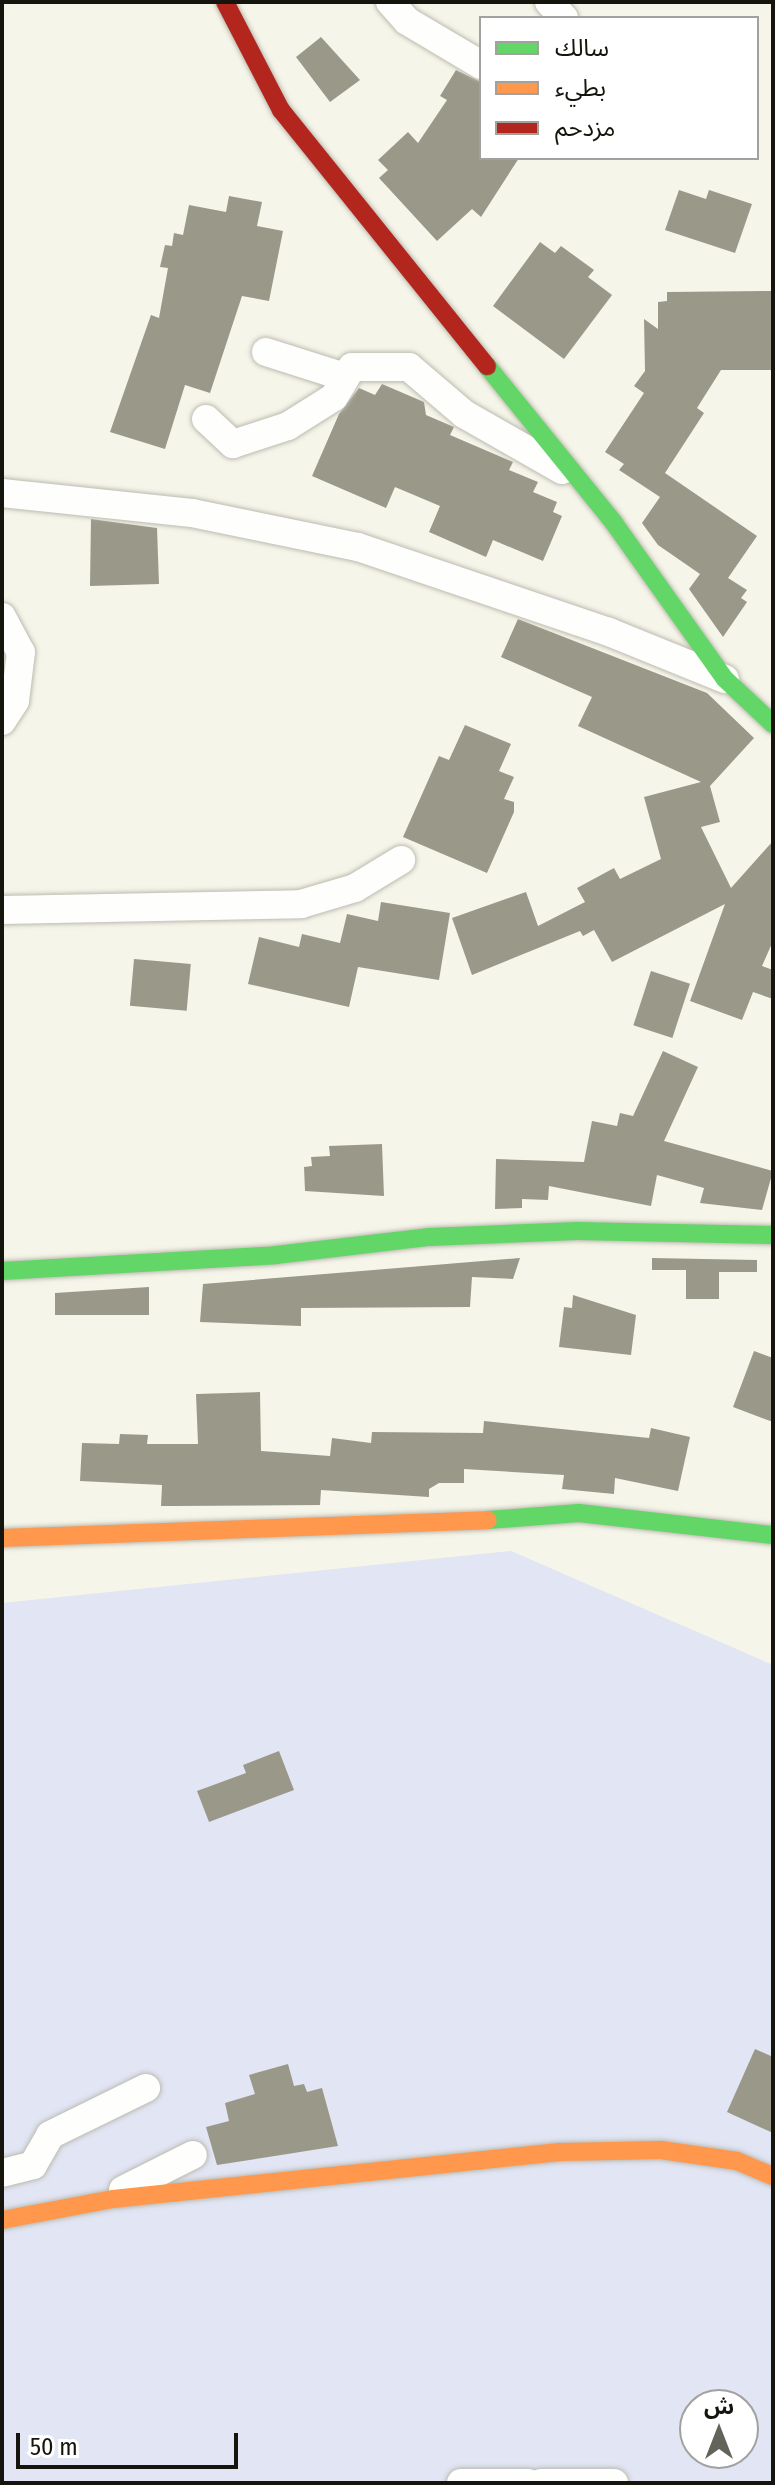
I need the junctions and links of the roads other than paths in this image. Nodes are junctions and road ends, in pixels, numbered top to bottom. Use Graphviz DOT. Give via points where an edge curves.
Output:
graph roads {
  1 [pos="225,2"];
  2 [pos="390,2"];
  3 [pos="479,64"];
  4 [pos="266,352"];
  5 [pos="345,377"];
  6 [pos="206,419"];
  7 [pos="580,480"];
  8 [pos="2,493"];
  9 [pos="2,617"];
  10 [pos="725,679"];
  11 [pos="2,721"];
  12 [pos="773,724"];
  13 [pos="401,860"];
  14 [pos="2,910"];
  15 [pos="773,1235"];
  16 [pos="2,1271"];
  17 [pos="773,1535"];
  18 [pos="2,1538"];
  19 [pos="146,2088"];
  20 [pos="193,2155"];
  21 [pos="2,2173"];
  22 [pos="773,2176"];
  23 [pos="101,2201"];
  24 [pos="2,2220"];
  25 [pos="461,2483"];
  26 [pos="528,2483"];
  27 [pos="541,2483"];
  28 [pos="614,2483"];
  1 -- 7 [label="street" via="281,110"];
  2 -- 3 [label="street" via="407,21"];
  4 -- 5 [label="street"];
  5 -- 6 [label="street" via="334,397 288,426 233,444"];
  5 -- 7 [label="street" via="352,367 409,367 464,414"];
  7 -- 10 [label="street"];
  8 -- 10 [label="street" via="192,513 358,547 609,632"];
  9 -- 11 [label="street" via="21,652 15,701"];
  10 -- 12 [label="street"];
  13 -- 14 [label="street" via="355,888 301,904"];
  15 -- 16 [label="street" via="577,1231 430,1237 276,1255"];
  17 -- 18 [label="street" via="579,1513 394,1528 132,1529"];
  19 -- 21 [label="street" via="50,2135 33,2165"];
  20 -- 23 [label="street"];
  22 -- 23 [label="street" via="737,2161 661,2150 560,2152"];
  23 -- 24 [label="street"];
  25 -- 26 [label="street"];
  27 -- 28 [label="street"];
}
